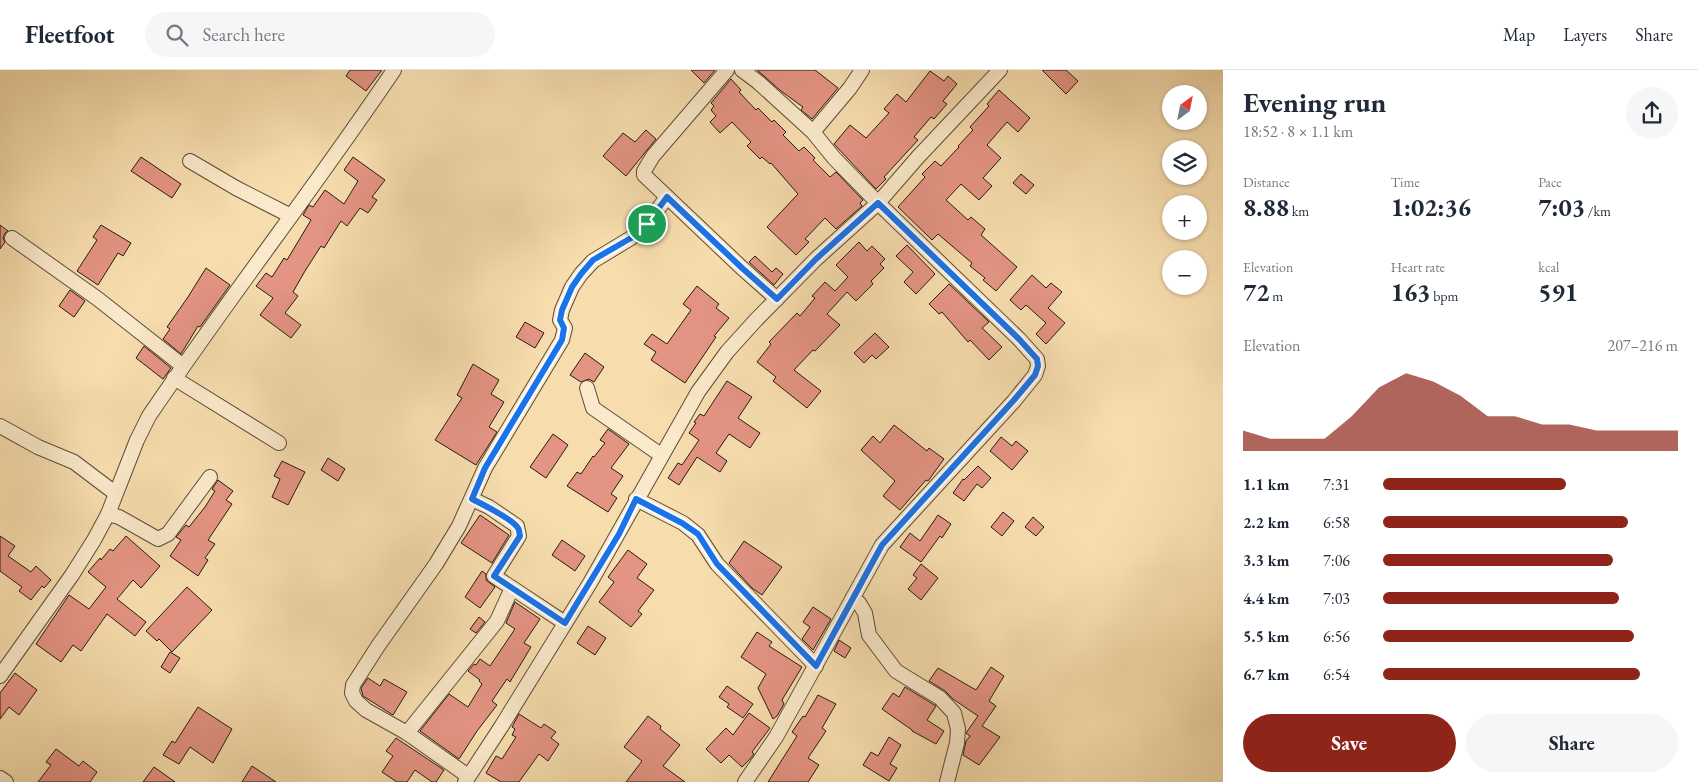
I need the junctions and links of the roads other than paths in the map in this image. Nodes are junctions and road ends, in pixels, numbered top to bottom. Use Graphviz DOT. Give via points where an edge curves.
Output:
graph roads {
  1 [pos="394,70"];
  2 [pos="727,70"];
  3 [pos="742,70"];
  4 [pos="862,70"];
  5 [pos="1000,70"];
  6 [pos="813,132"];
  7 [pos="190,161"];
  8 [pos="667,197"];
  9 [pos="878,203"];
  10 [pos="291,216"];
  11 [pos="12,238"];
  12 [pos="777,299"];
  13 [pos="183,366"];
  14 [pos="174,378"];
  15 [pos="587,388"];
  16 [pos="0,426"];
  17 [pos="279,443"];
  18 [pos="661,454"];
  19 [pos="210,477"];
  20 [pos="115,493"];
  21 [pos="472,499"];
  22 [pos="636,499"];
  23 [pos="108,514"];
  24 [pos="512,588"];
  25 [pos="852,599"];
  26 [pos="565,623"];
  27 [pos="816,666"];
  28 [pos="0,676"];
  29 [pos="407,734"];
  30 [pos="0,778"];
  31 [pos="466,779"];
  32 [pos="6,782"];
  33 [pos="746,782"];
  34 [pos="946,782"];
  1 -- 10 [label="street"];
  2 -- 8 [label="street" via="644,170 646,179"];
  3 -- 6 [label="street"];
  4 -- 6 [label="street"];
  5 -- 9 [label="street"];
  6 -- 9 [label="street"];
  7 -- 10 [label="street"];
  8 -- 12 [label="street"];
  8 -- 21 [label="street" via="647,224 631,238 593,260 572,287 560,320 564,328 562,340 485,468"];
  9 -- 12 [label="street"];
  9 -- 25 [label="street" via="1019,339 1037,359 1038,366 1035,375 1014,400 882,545"];
  10 -- 13 [label="street"];
  11 -- 13 [label="street" via="98,299"];
  12 -- 18 [label="street" via="727,352 698,392"];
  13 -- 14 [label="street"];
  14 -- 17 [label="street"];
  14 -- 20 [label="street" via="149,416"];
  15 -- 18 [label="street" via="593,408"];
  16 -- 20 [label="street" via="74,462"];
  18 -- 22 [label="street"];
  19 -- 23 [label="street" via="163,538 152,536"];
  20 -- 23 [label="street"];
  21 -- 24 [label="street" via="519,530 520,536 494,576"];
  21 -- 29 [label="street" via="436,564 353,685 356,701"];
  22 -- 26 [label="street" via="619,534"];
  22 -- 27 [label="street" via="698,534 717,564"];
  23 -- 28 [label="street" via="72,575"];
  24 -- 26 [label="street"];
  24 -- 29 [label="street" via="497,621"];
  25 -- 27 [label="street"];
  25 -- 34 [label="street" via="865,612 869,635 896,671 940,698 954,713 958,729"];
  26 -- 31 [label="street"];
  27 -- 33 [label="street" via="776,738"];
  29 -- 31 [label="street"];
  30 -- 32 [label="street"];
}
